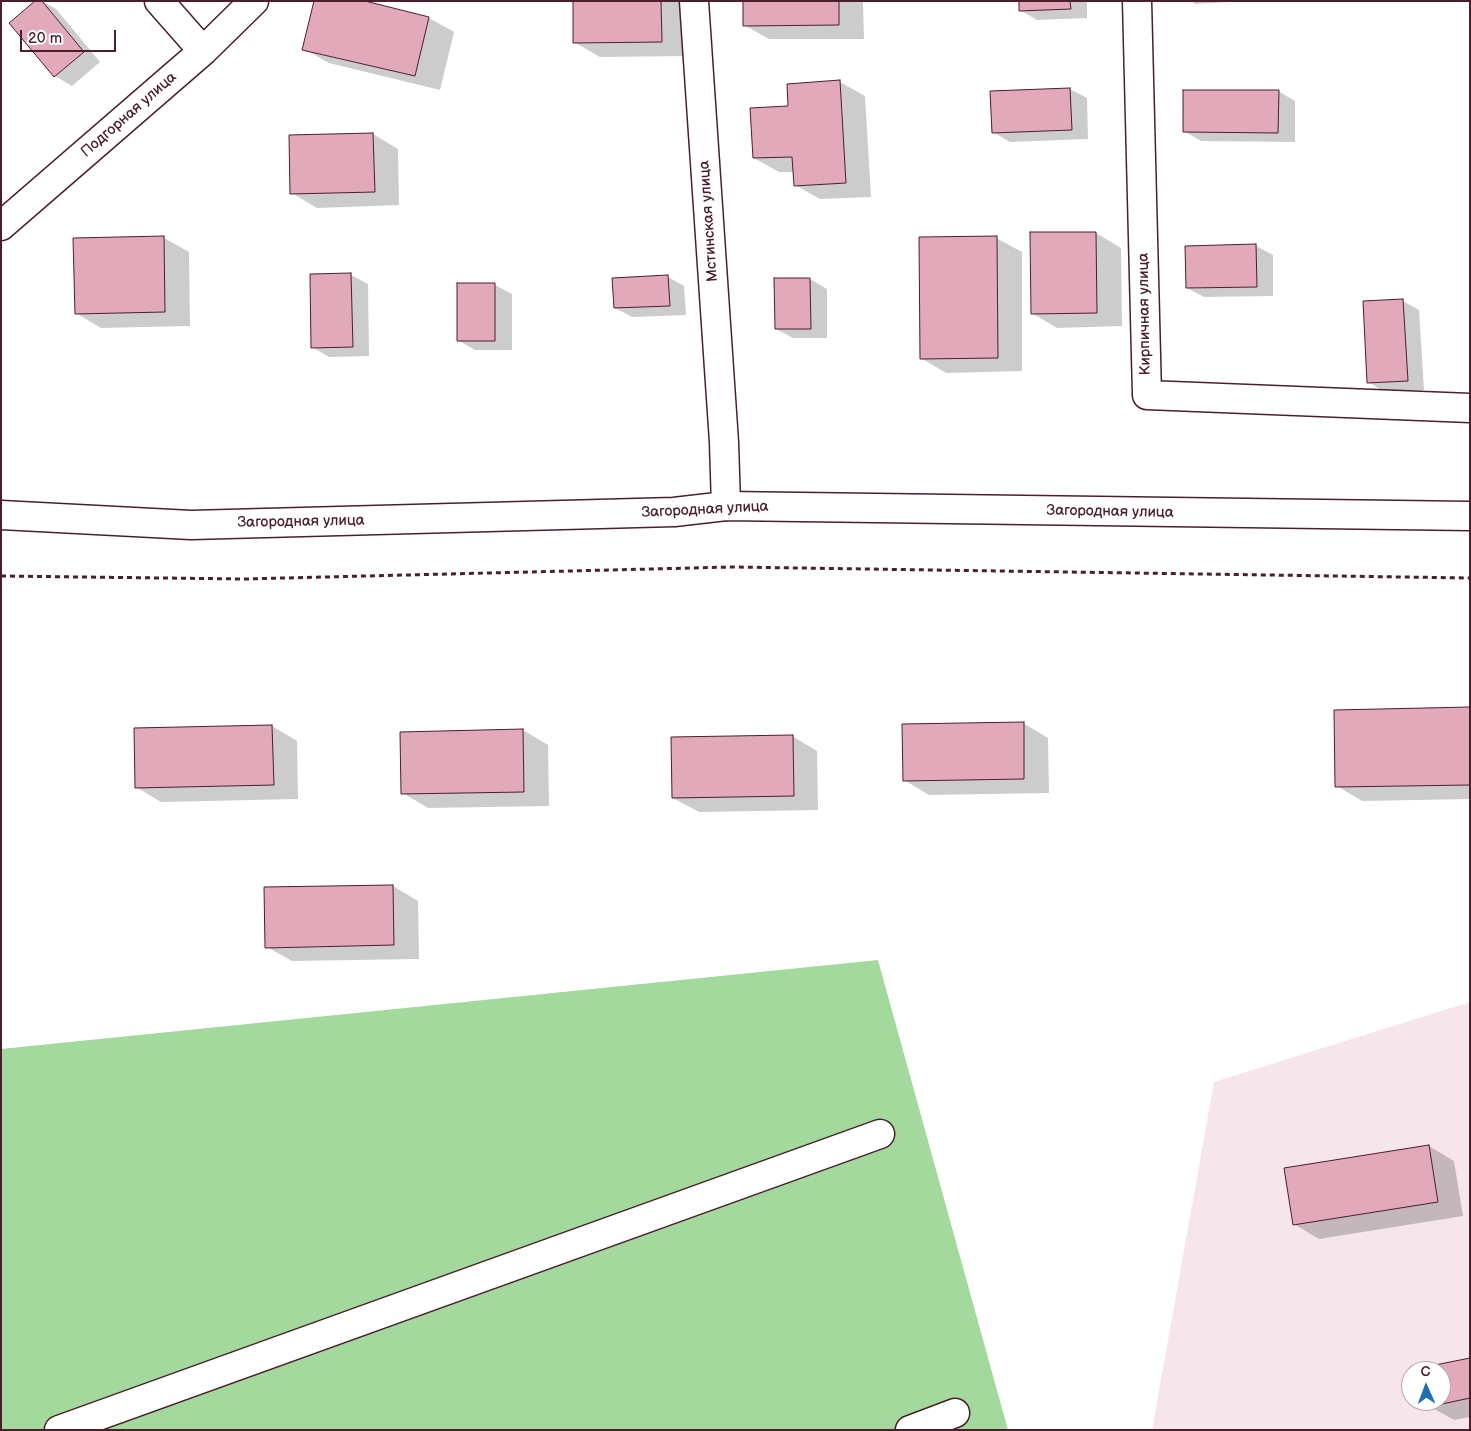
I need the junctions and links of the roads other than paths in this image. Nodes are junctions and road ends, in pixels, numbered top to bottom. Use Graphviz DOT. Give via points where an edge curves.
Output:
graph roads {
  1 [pos="159,1"];
  2 [pos="254,1"];
  3 [pos="694,1"];
  4 [pos="1137,1"];
  5 [pos="203,52"];
  6 [pos="1,226"];
  7 [pos="1470,408"];
  8 [pos="726,506"];
  9 [pos="1,515"];
  10 [pos="1470,516"];
  11 [pos="880,1134"];
  12 [pos="955,1413"];
  13 [pos="59,1430"];
  14 [pos="910,1430"];
  1 -- 5 [label="street"];
  2 -- 5 [label="street, Подгорная улица"];
  3 -- 8 [label="street, Мстинская улица"];
  4 -- 7 [label="street, Кирпичная улица" via="1147,394"];
  5 -- 6 [label="street, Подгорная улица"];
  8 -- 9 [label="street, Загородная улица" via="674,512 191,525"];
  8 -- 10 [label="street, Загородная улица"];
  11 -- 13 [label="street"];
  12 -- 14 [label="street"];
}
